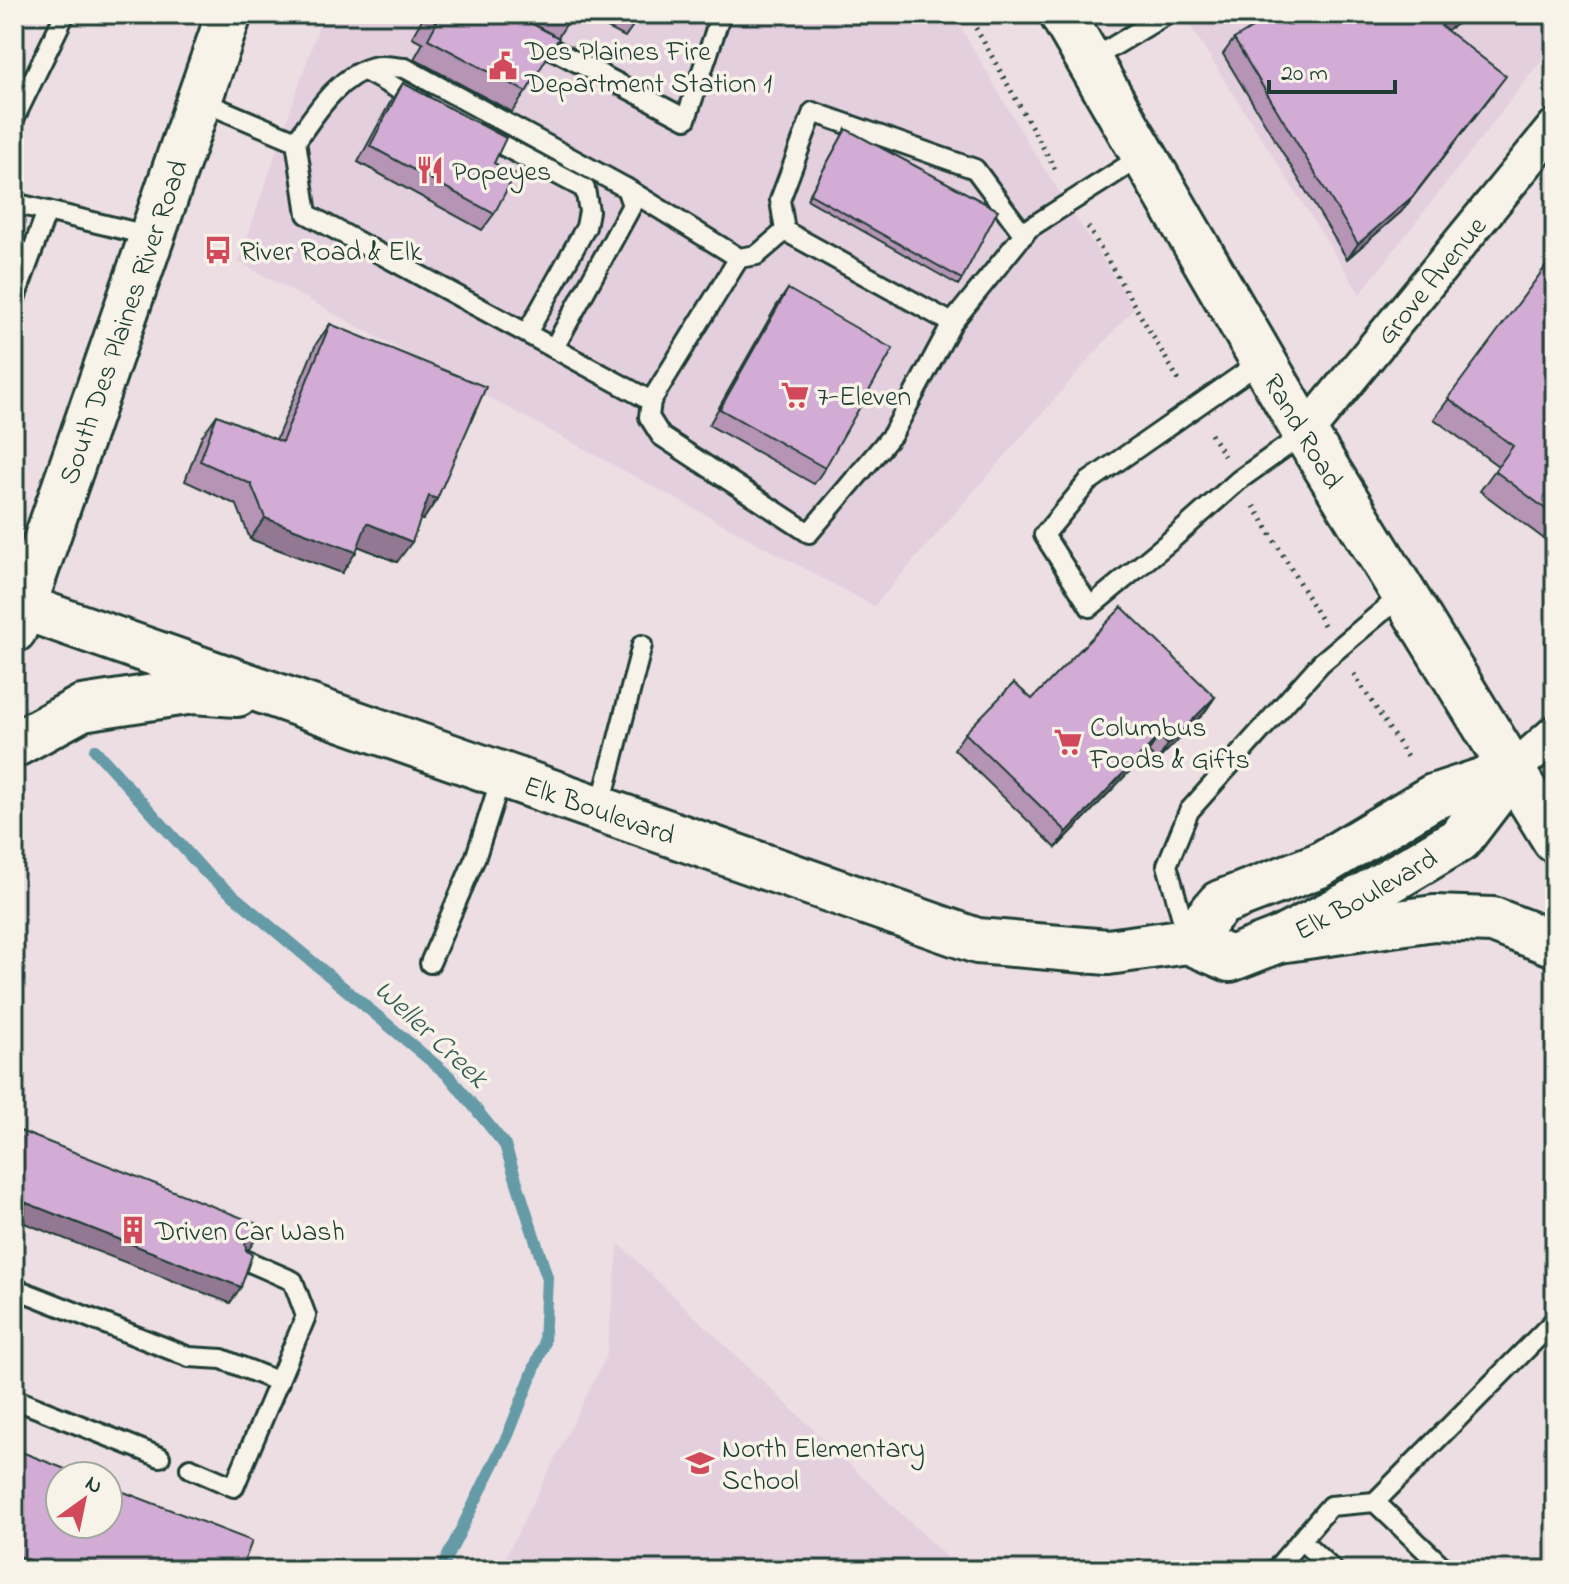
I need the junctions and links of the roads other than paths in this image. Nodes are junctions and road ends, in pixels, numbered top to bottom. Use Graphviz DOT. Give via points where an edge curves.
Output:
graph roads {
  1 [pos="65,14"];
  2 [pos="229,14"];
  3 [pos="721,14"];
  4 [pos="1062,14"];
  5 [pos="1167,14"];
  6 [pos="513,28"];
  7 [pos="1089,61"];
  8 [pos="365,71"];
  9 [pos="199,100"];
  10 [pos="434,108"];
  11 [pos="14,119"];
  12 [pos="461,123"];
  13 [pos="1555,127"];
  14 [pos="296,141"];
  15 [pos="1144,155"];
  16 [pos="626,188"];
  17 [pos="14,203"];
  18 [pos="47,211"];
  19 [pos="785,231"];
  20 [pos="1024,235"];
  21 [pos="152,236"];
  22 [pos="739,258"];
  23 [pos="14,301"];
  24 [pos="952,323"];
  25 [pos="527,333"];
  26 [pos="554,348"];
  27 [pos="1263,360"];
  28 [pos="651,401"];
  29 [pos="1305,433"];
  30 [pos="1403,594"];
  31 [pos="16,611"];
  32 [pos="642,645"];
  33 [pos="278,697"];
  34 [pos="1555,733"];
  35 [pos="14,745"];
  36 [pos="1512,771"];
  37 [pos="502,775"];
  38 [pos="600,809"];
  39 [pos="1555,840"];
  40 [pos="1279,940"];
  41 [pos="1188,941"];
  42 [pos="1555,944"];
  43 [pos="430,963"];
  44 [pos="245,1260"];
  45 [pos="14,1288"];
  46 [pos="1555,1320"];
  47 [pos="279,1382"];
  48 [pos="14,1399"];
  49 [pos="160,1457"];
  50 [pos="190,1468"];
  51 [pos="1375,1502"];
  52 [pos="1301,1540"];
  53 [pos="1275,1570"];
  54 [pos="1333,1570"];
  55 [pos="1446,1570"];
  1 -- 11 [label="lane"];
  2 -- 9 [label="main road, South Des Plaines River Road"];
  3 -- 6 [label="lane" via="686,119"];
  4 -- 7 [label="main road, Rand Road"];
  5 -- 7 [label="lane"];
  7 -- 15 [label="main road, Rand Road"];
  8 -- 10 [label="lane"];
  8 -- 14 [label="lane" via="324,101"];
  8 -- 16 [label="lane" via="374,66 405,68"];
  9 -- 14 [label="lane"];
  9 -- 21 [label="main road, South Des Plaines River Road"];
  12 -- 25 [label="lane" via="585,189 586,227"];
  13 -- 29 [label="street, Grove Avenue"];
  14 -- 25 [label="lane" via="307,214"];
  15 -- 20 [label="lane"];
  15 -- 27 [label="main road, Rand Road"];
  16 -- 22 [label="lane"];
  16 -- 26 [label="lane" via="632,205"];
  17 -- 18 [label="lane"];
  18 -- 21 [label="lane"];
  18 -- 23 [label="lane"];
  19 -- 20 [label="lane" via="780,200 813,112 975,169"];
  19 -- 22 [label="lane" via="757,255"];
  19 -- 24 [label="lane"];
  20 -- 24 [label="lane"];
  21 -- 31 [label="main road, South Des Plaines River Road"];
  22 -- 28 [label="lane"];
  24 -- 28 [label="lane" via="892,435 809,533 661,436 649,417"];
  25 -- 26 [label="lane"];
  26 -- 28 [label="lane"];
  27 -- 29 [label="main road, Rand Road"];
  27 -- 29 [label="lane" via="1088,482 1044,535 1090,607 1239,480"];
  29 -- 30 [label="main road, Rand Road"];
  30 -- 36 [label="main road, Rand Road"];
  30 -- 41 [label="lane" via="1321,663 1189,811 1167,865"];
  31 -- 33 [label="main road, Elk Boulevard"];
  32 -- 38 [label="lane"];
  33 -- 35 [label="main road" via="193,691 82,708"];
  33 -- 37 [label="main road, Elk Boulevard"];
  34 -- 36 [label="street, Elk Boulevard"];
  36 -- 39 [label="main road, Rand Road"];
  36 -- 40 [label="main road, Elk Boulevard" via="1460,839"];
  36 -- 41 [label="main road, Elk Boulevard" via="1433,797 1320,865 1220,903"];
  37 -- 38 [label="main road, Elk Boulevard"];
  37 -- 43 [label="lane" via="476,856"];
  38 -- 41 [label="main road, Elk Boulevard" via="977,941 1108,952"];
  40 -- 41 [label="main road, Elk Boulevard" via="1230,959"];
  40 -- 42 [label="main road" via="1434,918 1493,920"];
  44 -- 47 [label="lane" via="293,1281 306,1316"];
  45 -- 47 [label="lane" via="189,1357 222,1359"];
  46 -- 51 [label="lane"];
  47 -- 50 [label="lane" via="234,1487"];
  48 -- 49 [label="lane"];
  51 -- 52 [label="lane" via="1330,1506"];
  51 -- 55 [label="lane"];
  52 -- 53 [label="lane"];
  52 -- 54 [label="lane"];
}
